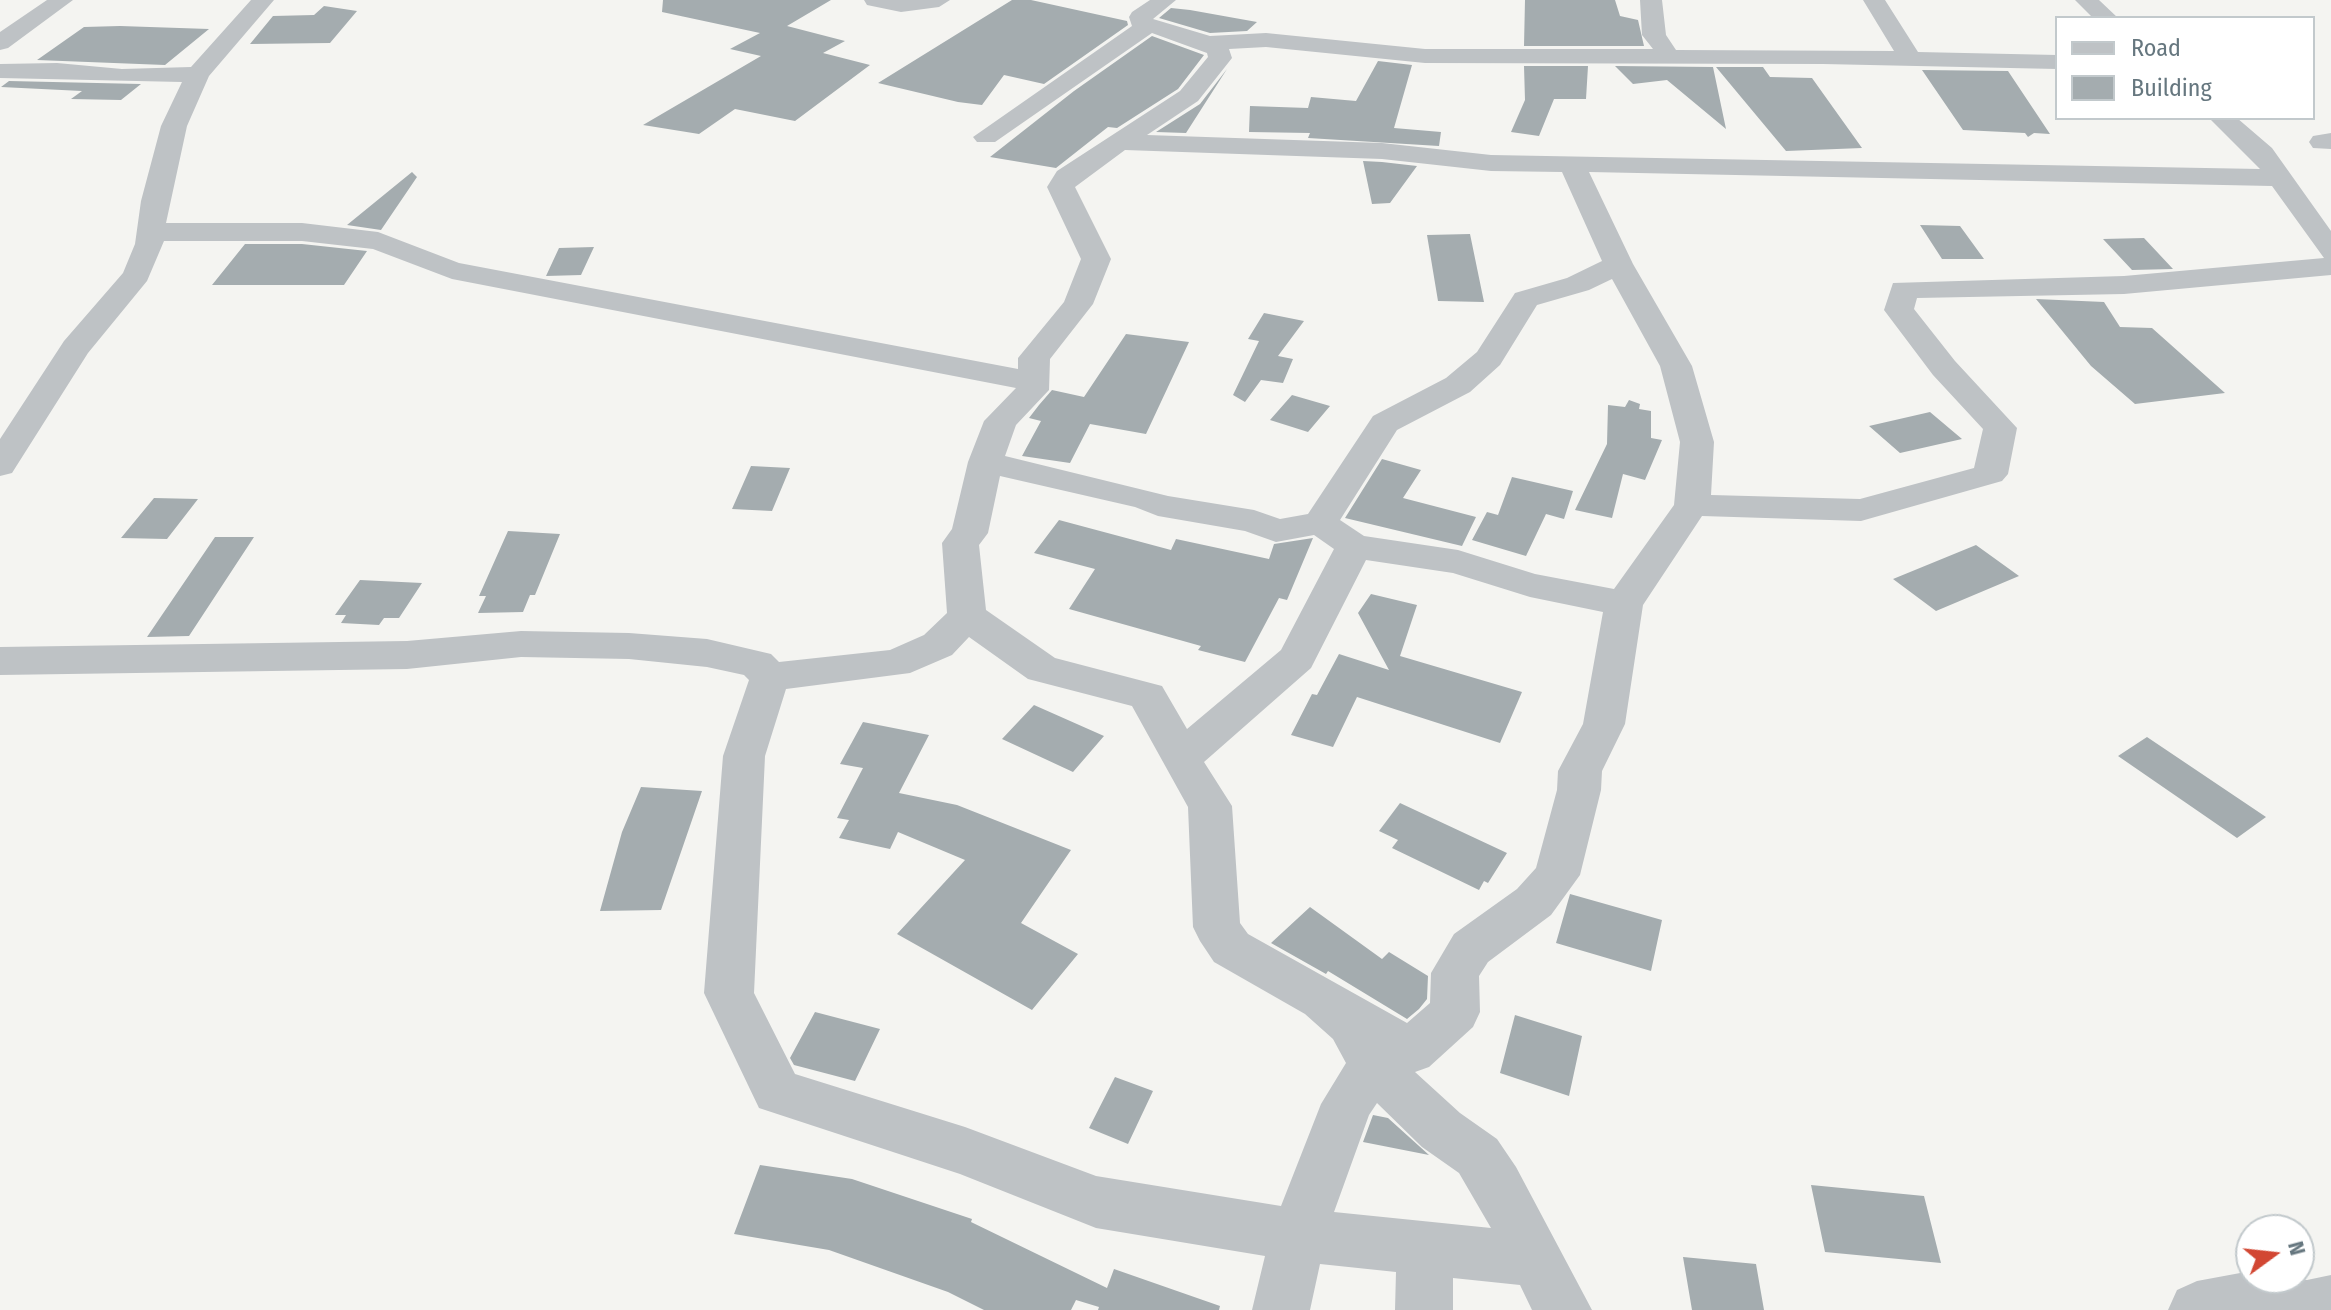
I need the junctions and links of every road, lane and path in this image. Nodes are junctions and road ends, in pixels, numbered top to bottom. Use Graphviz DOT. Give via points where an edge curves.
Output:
graph roads {
  1 [pos="62,0"];
  2 [pos="263,0"];
  3 [pos="875,0"];
  4 [pos="939,0"];
  5 [pos="1165,0"];
  6 [pos="1651,0"];
  7 [pos="1874,0"];
  8 [pos="2086,0"];
  9 [pos="2105,16"];
  10 [pos="1147,26"];
  11 [pos="0,43"];
  12 [pos="1209,43"];
  13 [pos="1669,56"];
  14 [pos="1910,58"];
  15 [pos="2055,62"];
  16 [pos="0,71"];
  17 [pos="198,74"];
  18 [pos="2224,120"];
  19 [pos="986,137"];
  20 [pos="1121,142"];
  21 [pos="1572,164"];
  22 [pos="2280,178"];
  23 [pos="150,232"];
  24 [pos="2331,251"];
  25 [pos="1618,264"];
  26 [pos="2331,266"];
  27 [pos="1035,382"];
  28 [pos="985,462"];
  29 [pos="0,466"];
  30 [pos="1692,505"];
  31 [pos="1320,523"];
  32 [pos="1354,546"];
  33 [pos="1624,604"];
  34 [pos="967,616"];
  35 [pos="0,661"];
  36 [pos="770,677"];
  37 [pos="1180,759"];
  38 [pos="1322,999"];
  39 [pos="1373,1066"];
  40 [pos="1298,1235"];
  41 [pos="1425,1250"];
  42 [pos="1537,1260"];
  43 [pos="2331,1303"];
  44 [pos="1281,1310"];
  45 [pos="1424,1310"];
  46 [pos="1563,1310"];
  47 [pos="2197,1310"];
  1 -- 11 [label="street"];
  2 -- 17 [label="street"];
  3 -- 4 [label="street" via="888,5"];
  5 -- 10 [label="street" via="1140,17"];
  6 -- 13 [label="street" via="1654,35"];
  7 -- 14 [label="street"];
  8 -- 9 [label="street"];
  10 -- 12 [label="street"];
  10 -- 19 [label="street"];
  12 -- 13 [label="street" via="1266,40 1425,56"];
  12 -- 20 [label="street" via="1220,58 1200,86"];
  13 -- 14 [label="street"];
  14 -- 15 [label="street"];
  16 -- 17 [label="street"];
  17 -- 23 [label="street" via="174,126"];
  18 -- 22 [label="street" via="2263,154"];
  20 -- 21 [label="street"];
  20 -- 27 [label="street" via="1067,177 1061,187 1096,259 1078,304 1034,358"];
  21 -- 22 [label="street"];
  21 -- 25 [label="street"];
  22 -- 24 [label="street"];
  23 -- 27 [label="street" via="302,232 378,241 452,270"];
  23 -- 29 [label="street" via="137,275 75,348"];
  25 -- 30 [label="street" via="1676,366 1697,442"];
  25 -- 31 [label="street" via="1578,284 1526,299 1489,358 1458,385 1385,423"];
  26 -- 30 [label="street" via="2124,285 1904,289 1899,310 2000,428 1990,474 1861,510"];
  27 -- 28 [label="street" via="1001,421"];
  28 -- 31 [label="street" via="1158,505 1254,521 1276,531"];
  28 -- 34 [label="street" via="970,533 960,543"];
  30 -- 33 [label="street"];
  31 -- 32 [label="street"];
  32 -- 33 [label="street" via="1458,562 1530,585"];
  32 -- 37 [label="street" via="1297,658"];
  33 -- 38 [label="street" via="1604,724 1580,771 1557,875 1534,902 1471,948 1455,973 1455,1012 1411,1051"];
  34 -- 36 [label="street" via="938,645 896,663"];
  34 -- 37 [label="street" via="1042,669 1147,696"];
  35 -- 36 [label="street" via="407,655 552,644 707,653 757,664"];
  36 -- 40 [label="street" via="744,756 729,993 777,1092 965,1151 1096,1202"];
  37 -- 38 [label="street" via="1210,806 1217,927 1231,948"];
  38 -- 39 [label="street" via="1351,1024"];
  39 -- 40 [label="street" via="1347,1104"];
  39 -- 42 [label="street" via="1441,1130 1478,1156"];
  40 -- 41 [label="street"];
  40 -- 44 [label="street"];
  41 -- 42 [label="street"];
  41 -- 45 [label="street"];
  42 -- 46 [label="street"];
  43 -- 47 [label="street" via="2307,1308 2257,1298"];
}
